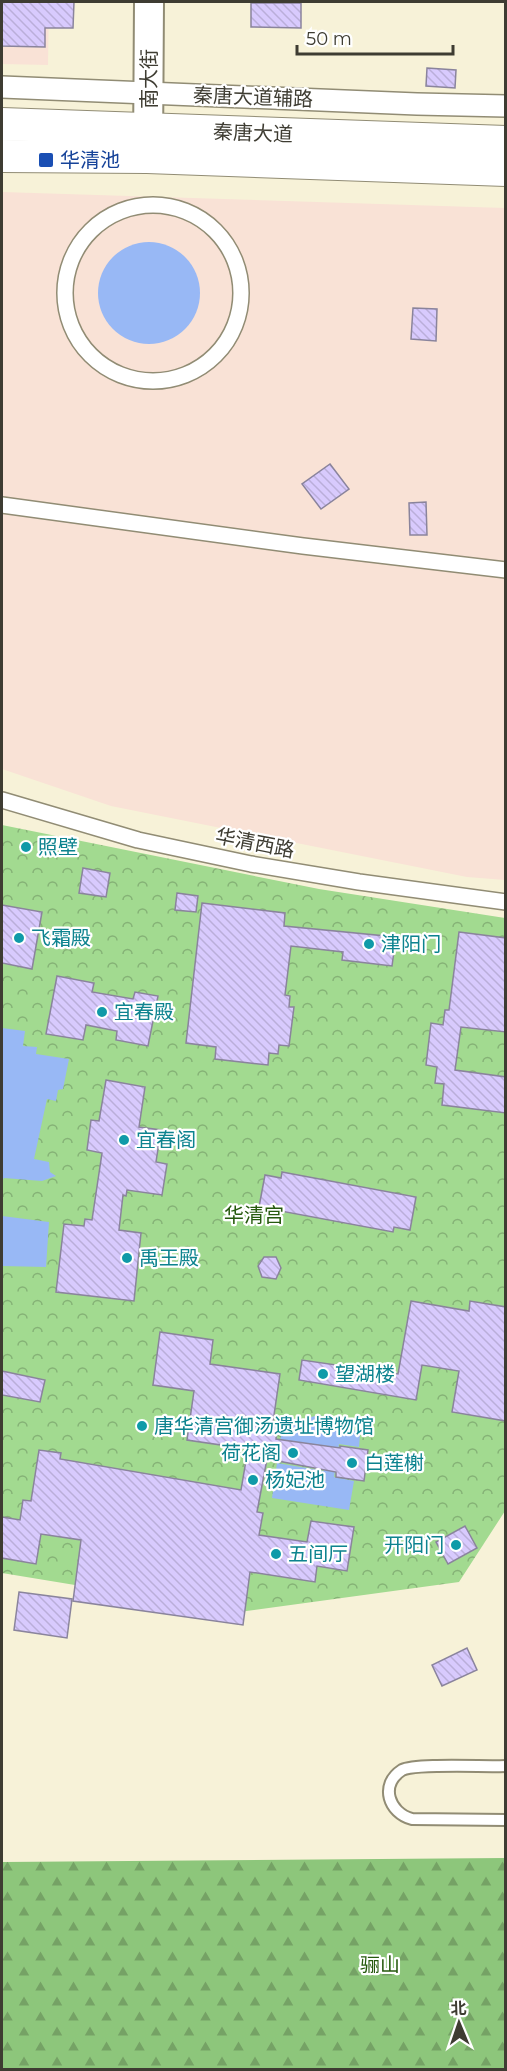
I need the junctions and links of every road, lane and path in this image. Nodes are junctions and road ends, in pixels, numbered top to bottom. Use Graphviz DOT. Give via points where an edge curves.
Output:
graph roads {
  1 [pos="149,2"];
  2 [pos="2,87"];
  3 [pos="149,93"];
  4 [pos="506,106"];
  5 [pos="2,124"];
  6 [pos="506,141"];
  7 [pos="148,144"];
  8 [pos="2,156"];
  9 [pos="506,170"];
  10 [pos="242,285"];
  11 [pos="2,505"];
  12 [pos="506,570"];
  13 [pos="2,800"];
  14 [pos="506,902"];
  15 [pos="506,1766"];
  16 [pos="506,1820"];
  1 -- 3 [label="main road, 南大街"];
  2 -- 3 [label="street, 秦唐大道辅路"];
  3 -- 4 [label="street, 秦唐大道辅路"];
  3 -- 7 [label="main road, 南大街"];
  5 -- 7 [label="main road, 秦唐大道"];
  6 -- 7 [label="main road, 秦唐大道"];
  7 -- 8 [label="main road, 秦唐大道"];
  7 -- 9 [label="main road, 秦唐大道"];
  10 -- 10 [label="street" via="234,256 217,231 192,213 162,205 134,207 108,216 87,234 72,257 65,284 66,312 76,338 94,359 117,374 147,382 177,378 205,365 226,343 239,316"];
  11 -- 12 [label="street"];
  13 -- 14 [label="street, 华清西路" via="138,840 251,864"];
  15 -- 16 [label="lane" via="408,1767 394,1778 389,1795 396,1812 412,1820"];
}
